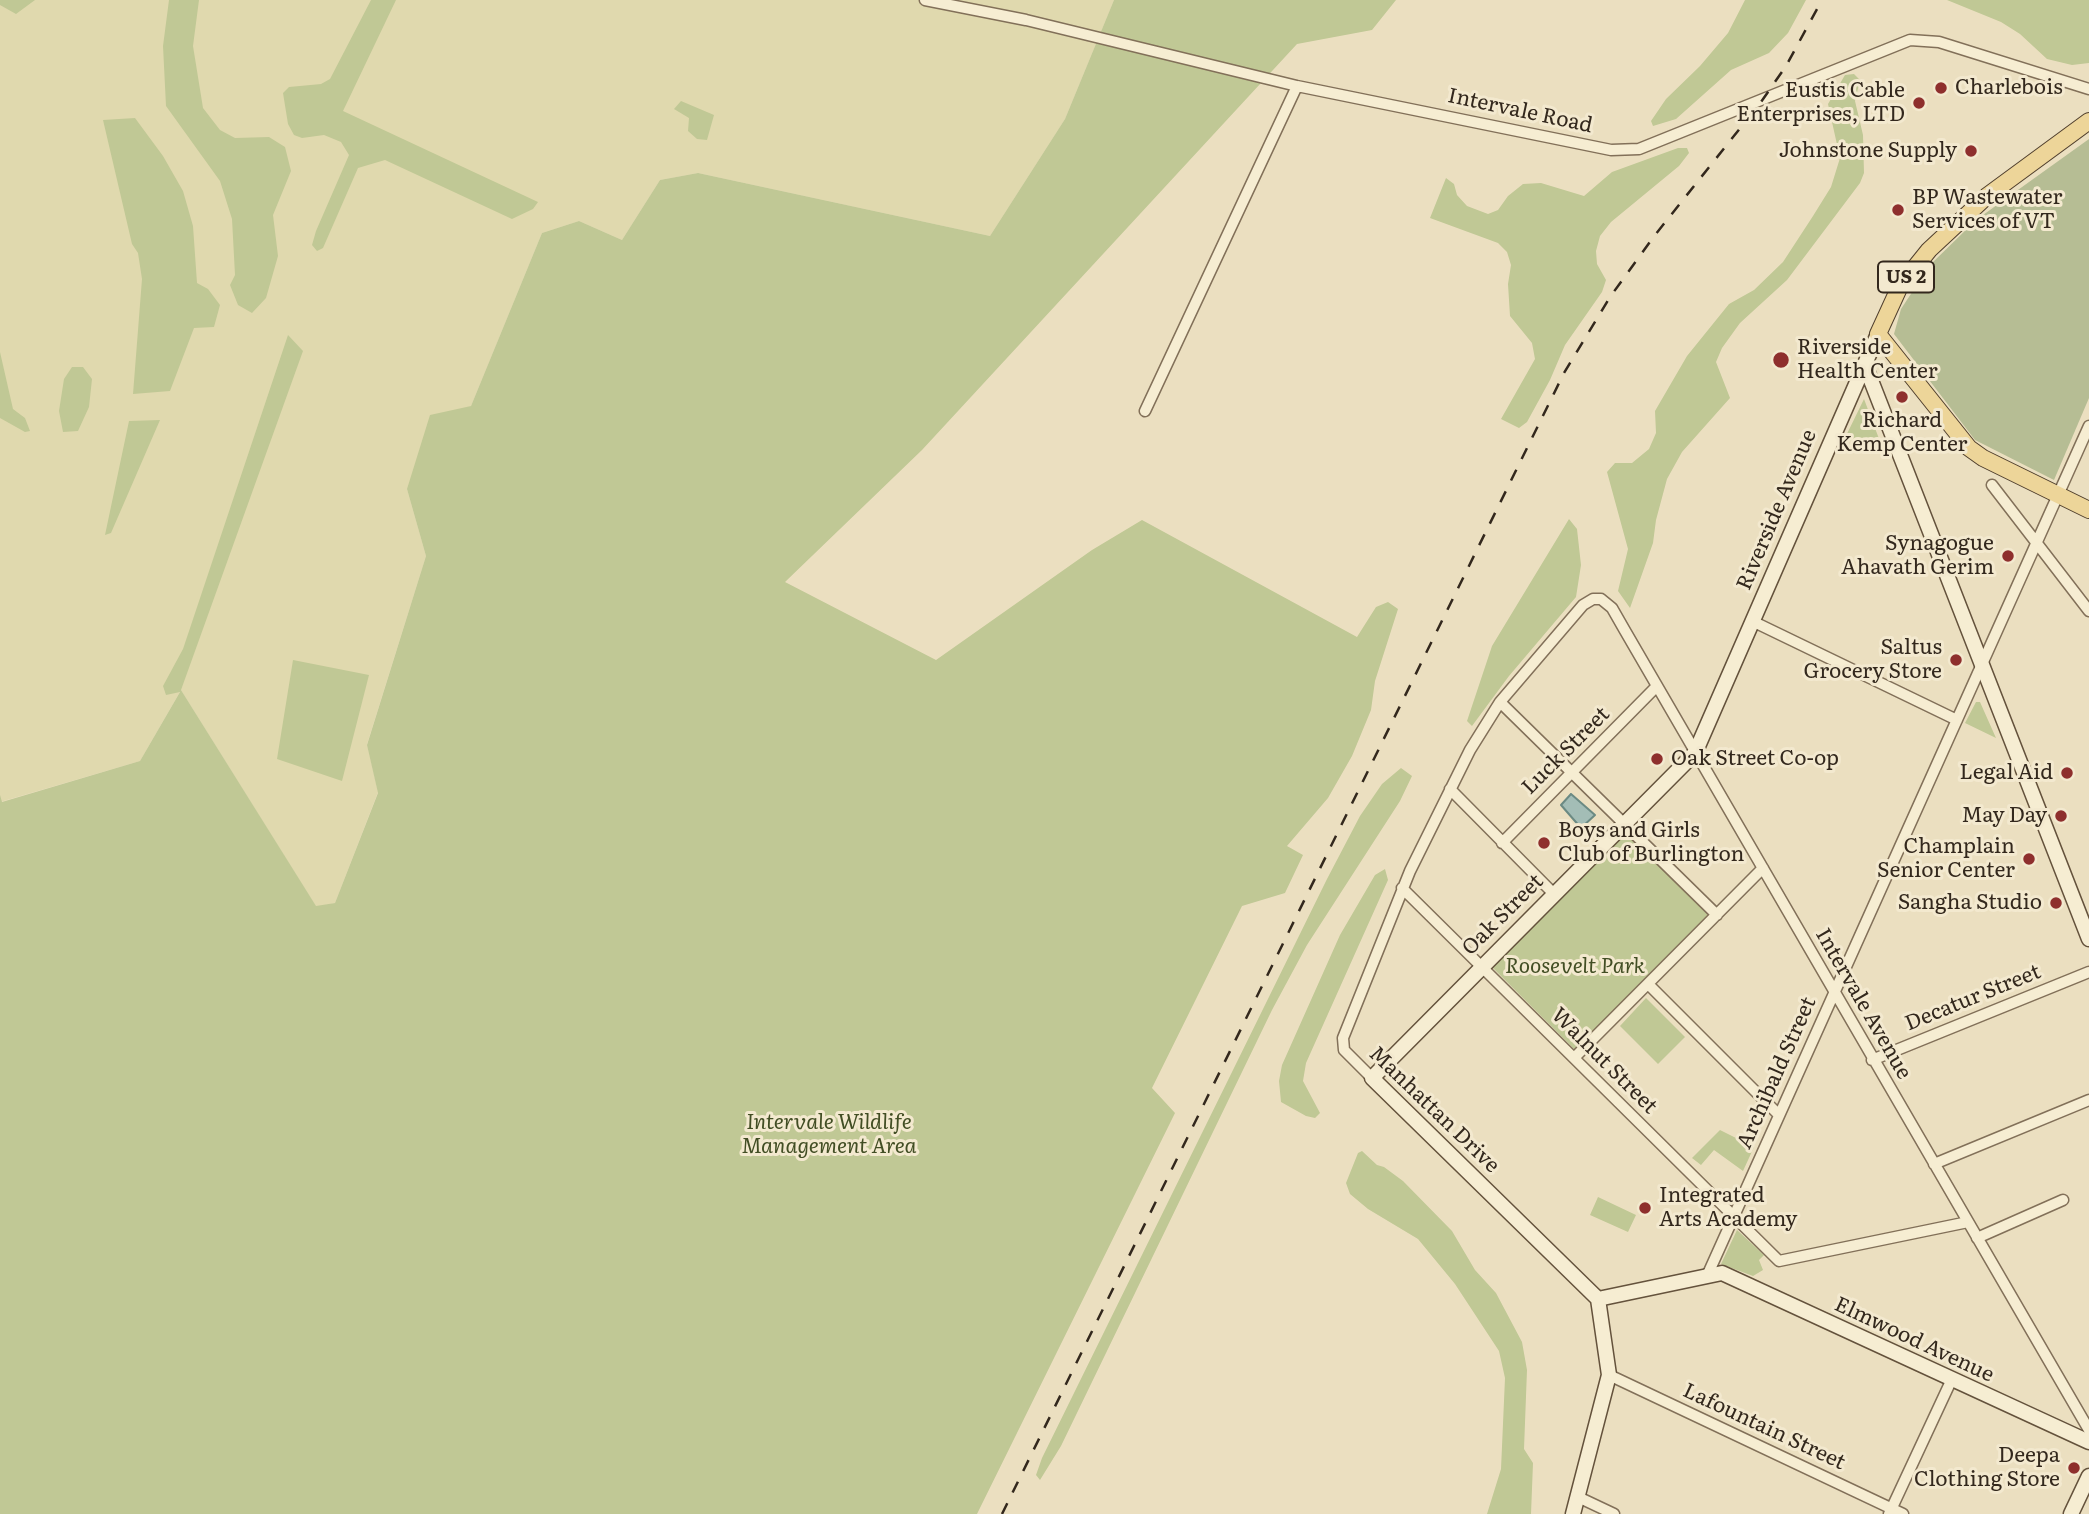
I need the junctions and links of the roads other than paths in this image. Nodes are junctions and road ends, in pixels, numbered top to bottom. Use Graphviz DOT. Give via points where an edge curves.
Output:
graph roads {
  1 [pos="925,0"];
  2 [pos="1297,86"];
  3 [pos="2089,89"];
  4 [pos="2089,121"];
  5 [pos="1878,334"];
  6 [pos="1865,365"];
  7 [pos="1145,411"];
  8 [pos="2089,426"];
  9 [pos="1992,485"];
  10 [pos="2059,495"];
  11 [pos="2089,510"];
  12 [pos="2037,544"];
  13 [pos="1601,599"];
  14 [pos="2089,611"];
  15 [pos="1752,621"];
  16 [pos="1982,666"];
  17 [pos="1657,686"];
  18 [pos="1500,702"];
  19 [pos="1956,720"];
  20 [pos="1695,753"];
  21 [pos="1572,772"];
  22 [pos="1450,789"];
  23 [pos="1624,823"];
  24 [pos="1502,843"];
  25 [pos="1763,868"];
  26 [pos="1402,888"];
  27 [pos="1554,894"];
  28 [pos="1717,915"];
  29 [pos="2089,939"];
  30 [pos="1482,967"];
  31 [pos="2089,972"];
  32 [pos="1647,984"];
  33 [pos="1834,994"];
  34 [pos="1574,1058"];
  35 [pos="1872,1060"];
  36 [pos="1372,1078"];
  37 [pos="2089,1100"];
  38 [pos="1779,1115"];
  39 [pos="1934,1164"];
  40 [pos="2063,1200"];
  41 [pos="1733,1216"];
  42 [pos="1968,1222"];
  43 [pos="1978,1238"];
  44 [pos="1707,1276"];
  45 [pos="1598,1299"];
  46 [pos="1609,1375"];
  47 [pos="1951,1381"];
  48 [pos="2089,1430"];
  49 [pos="2089,1442"];
  50 [pos="2089,1476"];
  51 [pos="1578,1497"];
  52 [pos="1895,1512"];
  53 [pos="1573,1514"];
  54 [pos="1614,1514"];
  55 [pos="2071,1514"];
  1 -- 2 [label="street, Intervale Road"];
  2 -- 3 [label="street, Intervale Road" via="1611,150 1639,149 1910,40 1939,42"];
  2 -- 7 [label="street"];
  4 -- 5 [label="main road, Riverside Avenue / US 2" via="2008,180 1929,250 1899,286"];
  5 -- 6 [label="street, Riverside Avenue"];
  5 -- 10 [label="main road" via="1969,448"];
  6 -- 15 [label="street, Riverside Avenue"];
  6 -- 16 [label="street"];
  8 -- 10 [label="street, Archibald Street"];
  9 -- 12 [label="street"];
  10 -- 11 [label="main road"];
  10 -- 12 [label="street, Archibald Street"];
  12 -- 14 [label="street"];
  12 -- 16 [label="street, Archibald Street"];
  13 -- 17 [label="street, Intervale Avenue" via="1612,608"];
  13 -- 18 [label="street, Manhattan Drive" via="1583,605"];
  15 -- 19 [label="street"];
  15 -- 20 [label="street, Riverside Avenue"];
  16 -- 19 [label="street, Archibald Street"];
  16 -- 29 [label="street"];
  17 -- 20 [label="street, Intervale Avenue"];
  17 -- 21 [label="street, Luck Street"];
  18 -- 21 [label="street"];
  18 -- 22 [label="street, Manhattan Drive"];
  19 -- 33 [label="street, Archibald Street"];
  20 -- 23 [label="street, Oak Street"];
  20 -- 25 [label="street, Intervale Avenue"];
  21 -- 23 [label="street"];
  21 -- 24 [label="street, Luck Street"];
  22 -- 24 [label="street"];
  22 -- 26 [label="street, Manhattan Drive"];
  23 -- 27 [label="street, Oak Street"];
  23 -- 28 [label="street"];
  24 -- 27 [label="street"];
  25 -- 28 [label="street"];
  25 -- 33 [label="street, Intervale Avenue"];
  26 -- 30 [label="street, Walnut Street"];
  26 -- 36 [label="street, Manhattan Drive" via="1343,1038 1344,1050"];
  27 -- 30 [label="street, Oak Street"];
  28 -- 32 [label="street"];
  30 -- 34 [label="street, Walnut Street"];
  30 -- 36 [label="street, Oak Street"];
  31 -- 35 [label="street, Decatur Street"];
  32 -- 34 [label="street"];
  32 -- 38 [label="street"];
  33 -- 35 [label="street, Intervale Avenue"];
  33 -- 38 [label="street, Archibald Street"];
  34 -- 41 [label="street, Walnut Street"];
  35 -- 39 [label="street, Intervale Avenue"];
  36 -- 45 [label="street, Manhattan Drive"];
  37 -- 39 [label="street"];
  38 -- 41 [label="street, Archibald Street"];
  39 -- 42 [label="street, Intervale Avenue"];
  40 -- 43 [label="street"];
  41 -- 42 [label="street, Walnut Street" via="1779,1261"];
  41 -- 44 [label="street, Archibald Street"];
  42 -- 43 [label="street, Intervale Avenue"];
  43 -- 48 [label="street, Intervale Avenue"];
  44 -- 45 [label="street"];
  44 -- 47 [label="street, Elmwood Avenue" via="1722,1273"];
  45 -- 46 [label="street"];
  46 -- 51 [label="street"];
  46 -- 52 [label="street, Lafountain Street"];
  47 -- 49 [label="street, Elmwood Avenue"];
  47 -- 52 [label="street"];
  50 -- 55 [label="street"];
  51 -- 53 [label="street"];
  51 -- 54 [label="street"];
}
